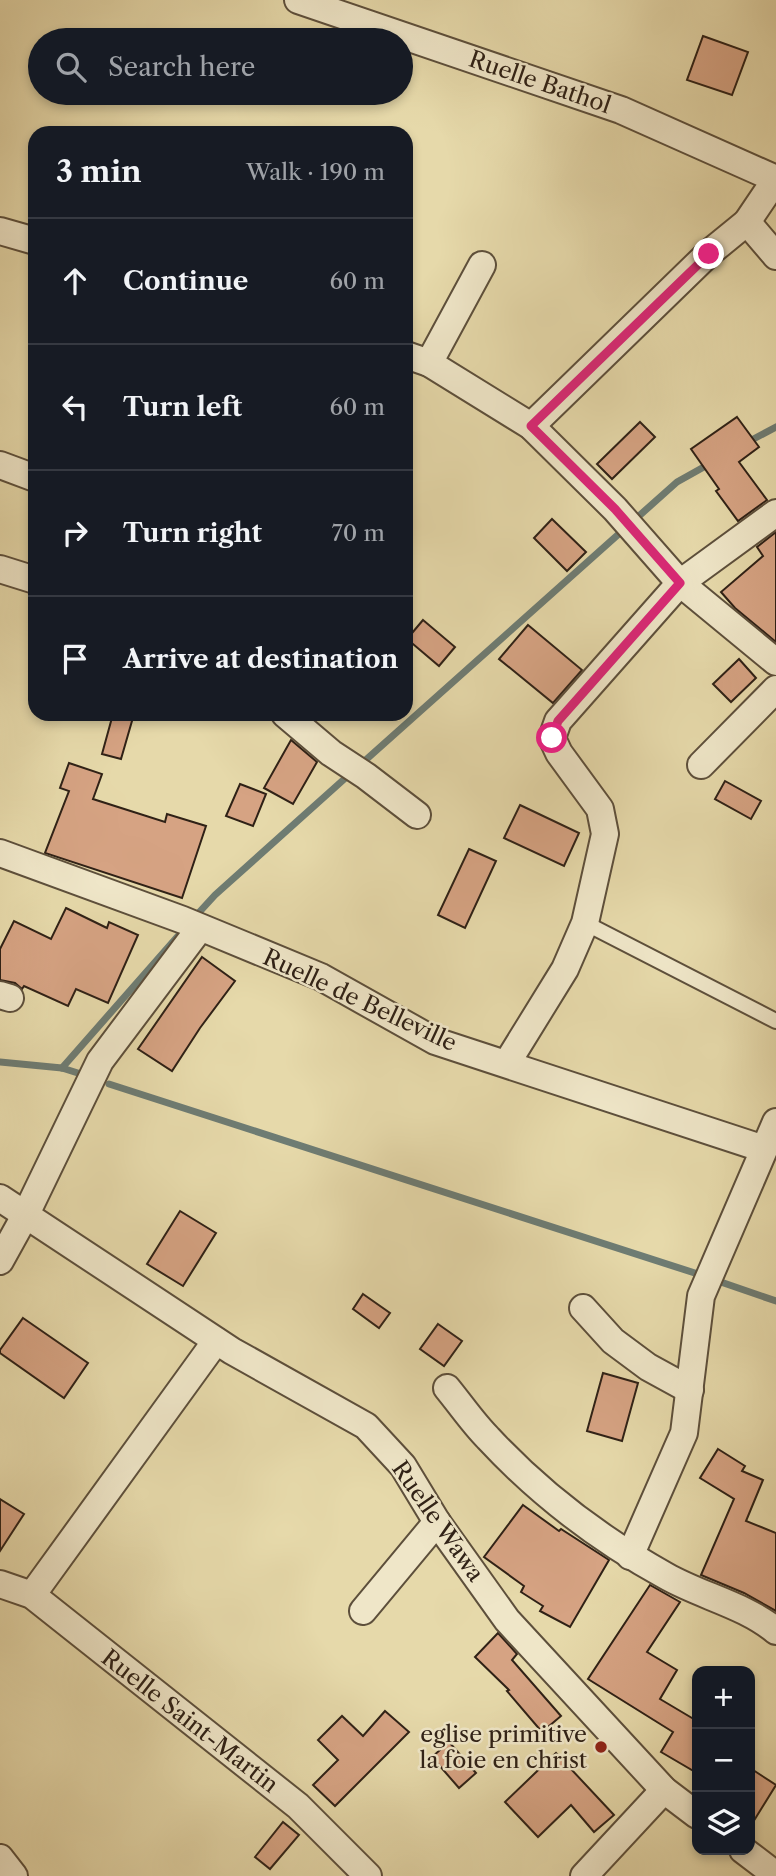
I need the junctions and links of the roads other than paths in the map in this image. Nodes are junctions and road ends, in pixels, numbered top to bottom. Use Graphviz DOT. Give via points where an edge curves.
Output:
graph roads {
  1 [pos="298,0"];
  2 [pos="380,28"];
  3 [pos="413,39"];
  4 [pos="776,179"];
  5 [pos="747,222"];
  6 [pos="0,231"];
  7 [pos="28,240"];
  8 [pos="776,256"];
  9 [pos="482,265"];
  10 [pos="418,359"];
  11 [pos="531,426"];
  12 [pos="0,465"];
  13 [pos="28,475"];
  14 [pos="776,513"];
  15 [pos="0,569"];
  16 [pos="28,578"];
  17 [pos="680,583"];
  18 [pos="776,662"];
  19 [pos="776,689"];
  20 [pos="293,721"];
  21 [pos="701,765"];
  22 [pos="417,815"];
  23 [pos="0,853"];
  24 [pos="585,923"];
  25 [pos="192,924"];
  26 [pos="776,1021"];
  27 [pos="507,1063"];
  28 [pos="776,1122"];
  29 [pos="764,1149"];
  30 [pos="0,1198"];
  31 [pos="26,1214"];
  32 [pos="0,1261"];
  33 [pos="583,1308"];
  34 [pos="216,1341"];
  35 [pos="447,1388"];
  36 [pos="690,1390"];
  37 [pos="437,1522"];
  38 [pos="630,1556"];
  39 [pos="0,1584"];
  40 [pos="32,1595"];
  41 [pos="363,1611"];
  42 [pos="776,1631"];
  43 [pos="664,1790"];
  44 [pos="692,1811"];
  45 [pos="750,1855"];
  46 [pos="0,1858"];
  47 [pos="776,1875"];
  48 [pos="14,1876"];
  49 [pos="368,1876"];
  50 [pos="584,1876"];
  1 -- 2 [label="street, Ruelle Bathol"];
  3 -- 4 [label="street, Ruelle Bathol" via="621,110"];
  4 -- 5 [label="street"];
  5 -- 8 [label="street"];
  5 -- 11 [label="street"];
  6 -- 7 [label="street"];
  9 -- 10 [label="street"];
  10 -- 11 [label="street"];
  11 -- 17 [label="street" via="615,509"];
  12 -- 13 [label="street"];
  14 -- 17 [label="street"];
  15 -- 16 [label="street"];
  17 -- 18 [label="street"];
  17 -- 24 [label="street" via="558,721 552,738 600,809 605,834"];
  19 -- 21 [label="street"];
  20 -- 22 [label="street"];
  23 -- 25 [label="street, Ruelle de Belleville"];
  24 -- 26 [label="lane"];
  24 -- 27 [label="street" via="565,969"];
  25 -- 27 [label="street, Ruelle de Belleville" via="321,977 435,1041"];
  25 -- 31 [label="street" via="100,1061"];
  27 -- 29 [label="street, Ruelle de Belleville"];
  28 -- 29 [label="street"];
  29 -- 36 [label="street" via="701,1296"];
  30 -- 31 [label="street, Ruelle Wawa"];
  31 -- 32 [label="street"];
  31 -- 34 [label="street, Ruelle Wawa"];
  33 -- 36 [label="street" via="613,1341"];
  34 -- 37 [label="street, Ruelle Wawa" via="366,1426 403,1466"];
  34 -- 40 [label="street"];
  35 -- 38 [label="street" via="488,1438 548,1496"];
  36 -- 38 [label="street" via="684,1433"];
  37 -- 41 [label="street"];
  37 -- 43 [label="street, Ruelle Wawa" via="507,1620"];
  38 -- 42 [label="street" via="688,1589 763,1620"];
  39 -- 40 [label="street, Ruelle Saint-Martin"];
  40 -- 49 [label="street, Ruelle Saint-Martin" via="298,1807"];
  43 -- 44 [label="street, Ruelle Wawa"];
  43 -- 50 [label="street"];
  45 -- 47 [label="street"];
  46 -- 48 [label="street"];
}
